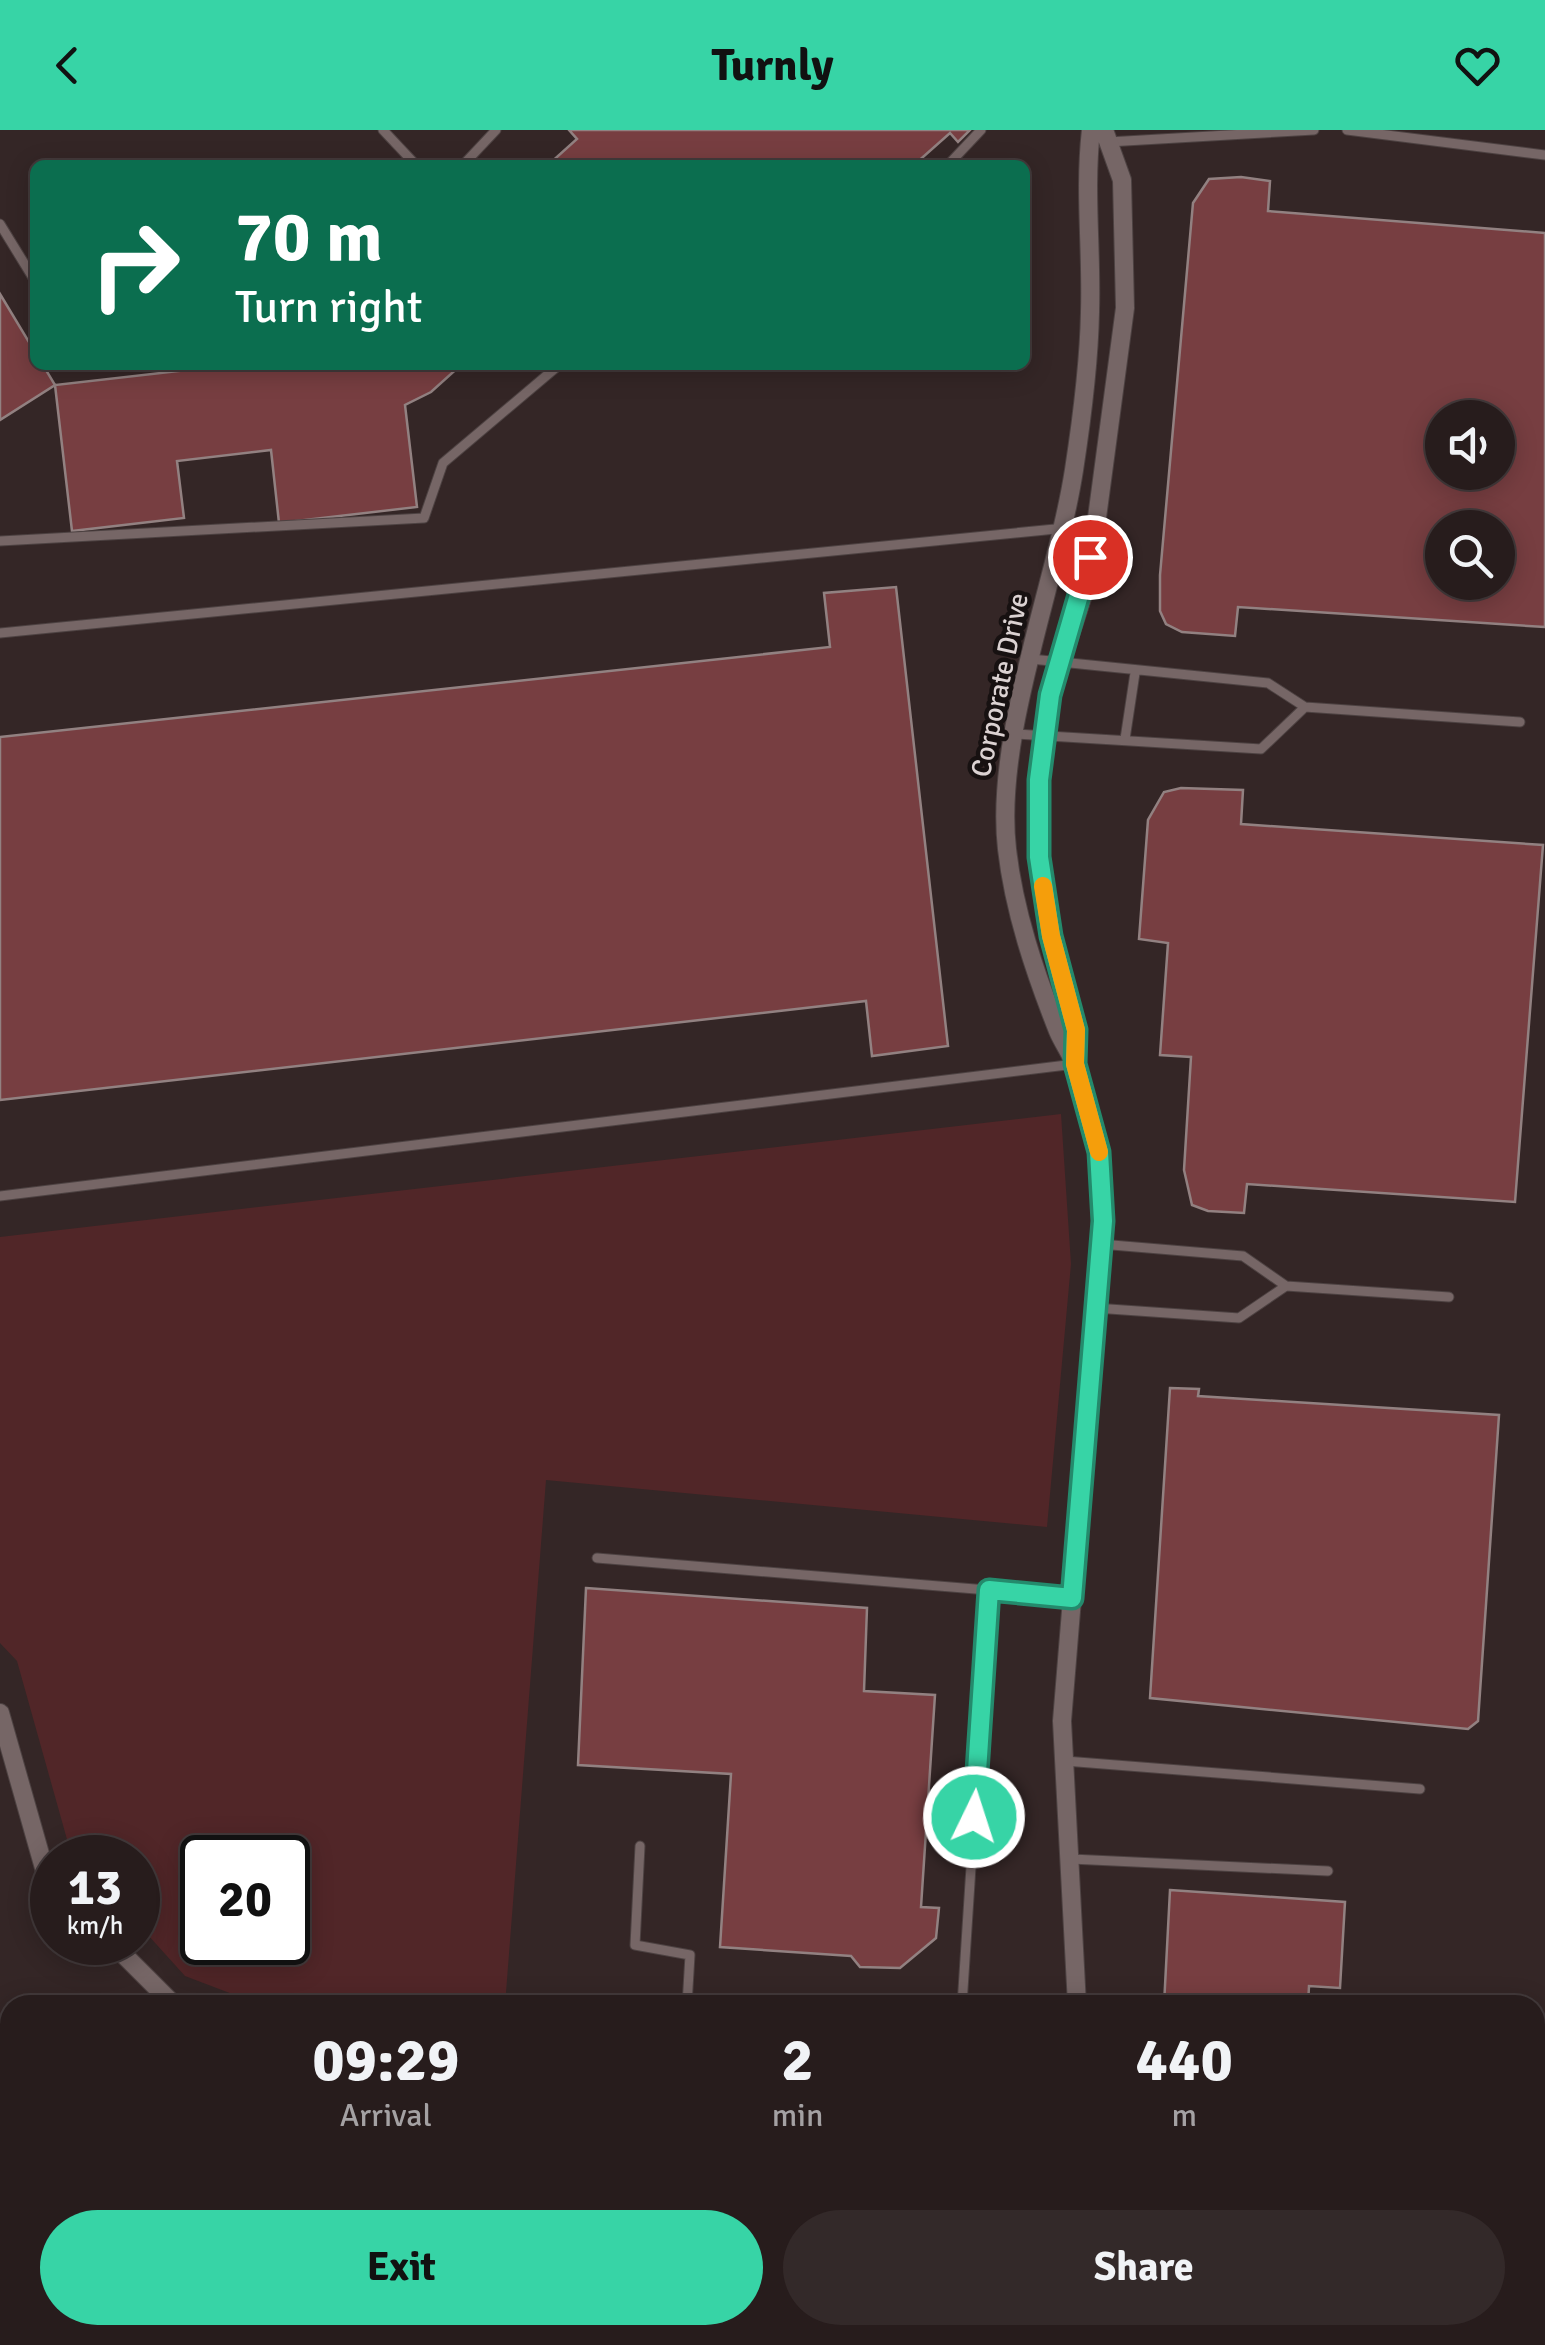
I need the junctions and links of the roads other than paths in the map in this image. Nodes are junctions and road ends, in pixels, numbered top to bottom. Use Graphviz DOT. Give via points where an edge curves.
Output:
graph roads {
  1 [pos="383,130"];
  2 [pos="496,130"];
  3 [pos="981,130"];
  4 [pos="1091,130"];
  5 [pos="1314,130"];
  6 [pos="1347,130"];
  7 [pos="1404,134"];
  8 [pos="1106,136"];
  9 [pos="1545,155"];
  10 [pos="411,160"];
  11 [pos="468,160"];
  12 [pos="953,160"];
  13 [pos="0,224"];
  14 [pos="30,273"];
  15 [pos="553,370"];
  16 [pos="1096,525"];
  17 [pos="1062,530"];
  18 [pos="0,541"];
  19 [pos="0,633"];
  20 [pos="1031,658"];
  21 [pos="1060,663"];
  22 [pos="1135,673"];
  23 [pos="1305,707"];
  24 [pos="1520,722"];
  25 [pos="1016,734"];
  26 [pos="1045,734"];
  27 [pos="1125,739"];
  28 [pos="1075,1064"];
  29 [pos="0,1196"];
  30 [pos="1100,1244"];
  31 [pos="1286,1286"];
  32 [pos="1449,1297"];
  33 [pos="1094,1308"];
  34 [pos="597,1558"];
  35 [pos="989,1590"];
  36 [pos="1072,1598"];
  37 [pos="0,1714"];
  38 [pos="1064,1762"];
  39 [pos="1420,1789"];
  40 [pos="35,1835"];
  41 [pos="640,1846"];
  42 [pos="1069,1859"];
  43 [pos="1328,1871"];
  44 [pos="135,1965"];
  45 [pos="164,1995"];
  46 [pos="688,1995"];
  47 [pos="963,1995"];
  48 [pos="1076,1995"];
  1 -- 10 [label="lane"];
  2 -- 11 [label="lane"];
  3 -- 12 [label="lane"];
  4 -- 17 [label="street, Corporate Drive" via="1086,385"];
  5 -- 8 [label="lane"];
  6 -- 7 [label="lane"];
  7 -- 9 [label="lane"];
  8 -- 16 [label="street, Corporate Drive" via="1122,180 1125,308"];
  13 -- 14 [label="lane"];
  15 -- 18 [label="lane" via="443,463 424,518"];
  16 -- 17 [label="lane"];
  16 -- 21 [label="street, Corporate Drive"];
  17 -- 19 [label="lane"];
  17 -- 20 [label="street, Corporate Drive"];
  20 -- 21 [label="lane"];
  20 -- 25 [label="street, Corporate Drive"];
  21 -- 22 [label="lane"];
  21 -- 26 [label="street, Corporate Drive"];
  22 -- 23 [label="lane" via="1268,683"];
  22 -- 27 [label="lane"];
  23 -- 24 [label="lane"];
  23 -- 27 [label="lane" via="1262,750"];
  25 -- 26 [label="lane"];
  25 -- 28 [label="street, Corporate Drive" via="1005,799 1007,849 1021,924"];
  26 -- 27 [label="lane"];
  26 -- 28 [label="street, Corporate Drive" via="1039,857 1076,1030"];
  28 -- 29 [label="lane"];
  28 -- 30 [label="street, Corporate Drive" via="1099,1152"];
  30 -- 31 [label="lane" via="1243,1256"];
  30 -- 33 [label="street, Corporate Drive"];
  31 -- 32 [label="lane"];
  31 -- 33 [label="lane" via="1239,1318"];
  33 -- 36 [label="street, Corporate Drive"];
  34 -- 35 [label="lane"];
  35 -- 36 [label="lane"];
  35 -- 47 [label="lane"];
  36 -- 38 [label="street, Corporate Drive"];
  37 -- 40 [label="street"];
  38 -- 39 [label="lane"];
  38 -- 42 [label="street, Corporate Drive"];
  41 -- 46 [label="lane" via="635,1946 690,1955"];
  42 -- 43 [label="lane"];
  42 -- 48 [label="street, Corporate Drive"];
  44 -- 45 [label="street"];
}
